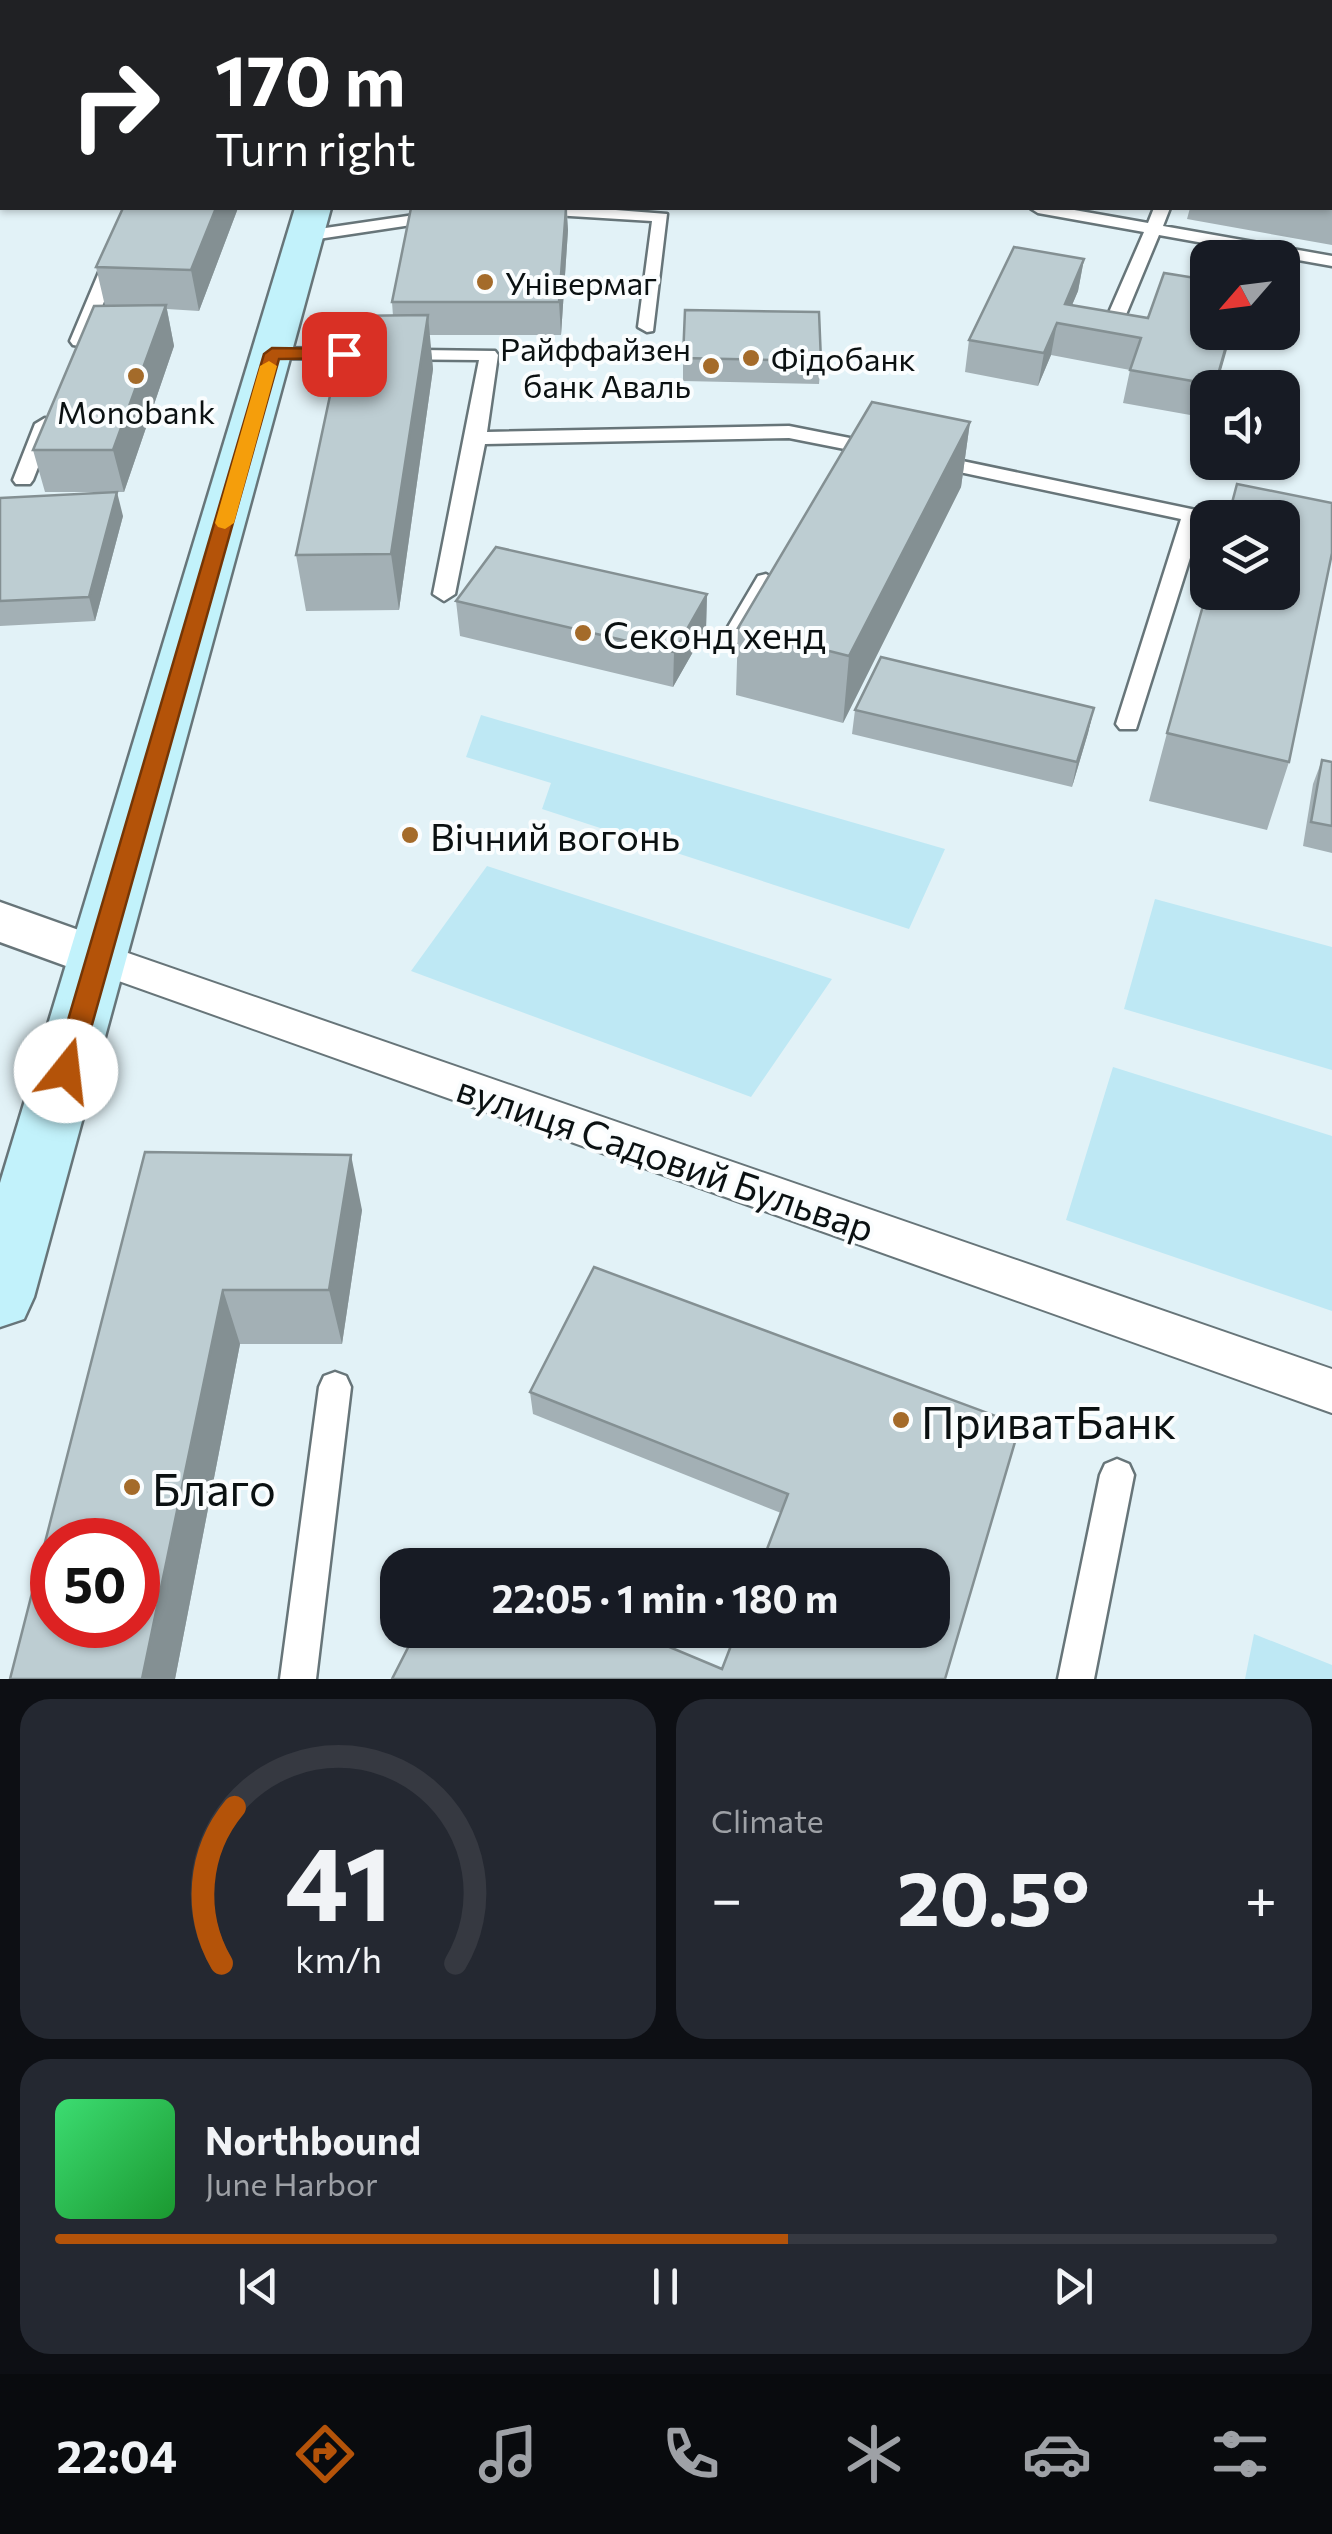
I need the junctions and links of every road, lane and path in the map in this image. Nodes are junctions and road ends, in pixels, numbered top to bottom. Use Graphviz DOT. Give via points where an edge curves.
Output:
graph roads {
  1 [pos="133,210"];
  2 [pos="465,210"];
  3 [pos="552,210"];
  4 [pos="1049,210"];
  5 [pos="1161,210"];
  6 [pos="309,222"];
  7 [pos="1155,229"];
  8 [pos="1332,261"];
  9 [pos="1116,318"];
  10 [pos="647,327"];
  11 [pos="74,353"];
  12 [pos="272,354"];
  13 [pos="52,407"];
  14 [pos="476,438"];
  15 [pos="23,480"];
  16 [pos="1190,514"];
  17 [pos="1190,547"];
  18 [pos="781,556"];
  19 [pos="444,594"];
  20 [pos="733,637"];
  21 [pos="1128,724"];
  22 [pos="0,921"];
  23 [pos="99,958"];
  24 [pos="0,1297"];
  25 [pos="335,1387"];
  26 [pos="1332,1390"];
  27 [pos="1117,1475"];
  28 [pos="298,1679"];
  29 [pos="1076,1679"];
  1 -- 11 [label="lane"];
  2 -- 6 [label="lane"];
  3 -- 10 [label="lane" via="661,217"];
  4 -- 7 [label="lane"];
  5 -- 7 [label="lane"];
  6 -- 12 [label="main road"];
  7 -- 8 [label="lane"];
  7 -- 9 [label="lane"];
  12 -- 14 [label="lane" via="489,356"];
  12 -- 23 [label="main road"];
  13 -- 15 [label="lane"];
  14 -- 16 [label="lane" via="790,432 843,452"];
  14 -- 19 [label="lane"];
  17 -- 21 [label="lane"];
  18 -- 20 [label="lane"];
  22 -- 23 [label="street, вулиця Садовий Бульвар"];
  23 -- 24 [label="main road"];
  23 -- 26 [label="street, вулиця Садовий Бульвар"];
  25 -- 28 [label="lane"];
  27 -- 29 [label="lane"];
}
